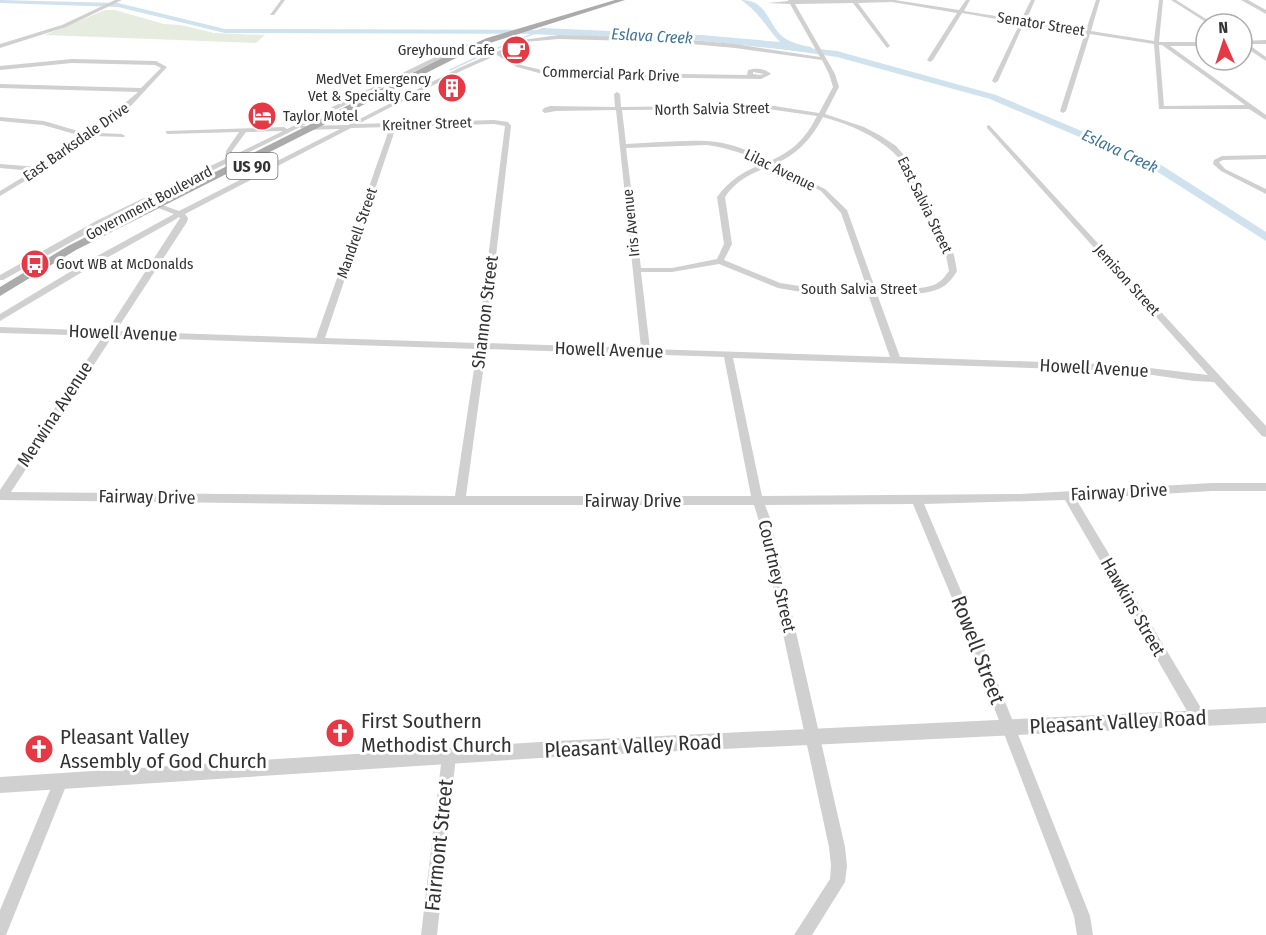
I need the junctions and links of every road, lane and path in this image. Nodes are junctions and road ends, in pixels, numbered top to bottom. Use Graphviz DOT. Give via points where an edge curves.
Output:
graph roads {
  1 [pos="194,0"];
  2 [pos="210,0"];
  3 [pos="283,0"];
  4 [pos="622,0"];
  5 [pos="853,0"];
  6 [pos="968,0"];
  7 [pos="1033,0"];
  8 [pos="1098,0"];
  9 [pos="1161,0"];
  10 [pos="1173,0"];
  11 [pos="1244,0"];
  12 [pos="117,1"];
  13 [pos="790,1"];
  14 [pos="903,1"];
  15 [pos="769,3"];
  16 [pos="961,12"];
  17 [pos="1266,12"];
  18 [pos="1194,13"];
  19 [pos="272,14"];
  20 [pos="1023,21"];
  21 [pos="1088,32"];
  22 [pos="1156,42"];
  23 [pos="1164,44"];
  24 [pos="1194,44"];
  25 [pos="0,46"];
  26 [pos="887,46"];
  27 [pos="477,49"];
  28 [pos="493,53"];
  29 [pos="822,57"];
  30 [pos="930,60"];
  31 [pos="0,68"];
  32 [pos="755,77"];
  33 [pos="995,81"];
  34 [pos="0,86"];
  35 [pos="143,90"];
  36 [pos="617,94"];
  37 [pos="1251,107"];
  38 [pos="554,110"];
  39 [pos="618,111"];
  40 [pos="1063,111"];
  41 [pos="819,117"];
  42 [pos="1266,118"];
  43 [pos="0,119"];
  44 [pos="506,123"];
  45 [pos="394,125"];
  46 [pos="348,127"];
  47 [pos="989,127"];
  48 [pos="311,128"];
  49 [pos="327,128"];
  50 [pos="290,129"];
  51 [pos="244,130"];
  52 [pos="168,132"];
  53 [pos="92,134"];
  54 [pos="874,134"];
  55 [pos="122,136"];
  56 [pos="623,146"];
  57 [pos="1266,157"];
  58 [pos="228,159"];
  59 [pos="770,163"];
  60 [pos="0,166"];
  61 [pos="39,169"];
  62 [pos="1266,192"];
  63 [pos="0,194"];
  64 [pos="145,200"];
  65 [pos="157,205"];
  66 [pos="168,210"];
  67 [pos="180,214"];
  68 [pos="720,261"];
  69 [pos="637,270"];
  70 [pos="0,278"];
  71 [pos="942,284"];
  72 [pos="871,291"];
  73 [pos="0,292"];
  74 [pos="0,303"];
  75 [pos="0,318"];
  76 [pos="0,330"];
  77 [pos="109,333"];
  78 [pos="320,340"];
  79 [pos="482,346"];
  80 [pos="646,351"];
  81 [pos="728,354"];
  82 [pos="896,360"];
  83 [pos="1217,379"];
  84 [pos="1266,433"];
  85 [pos="1266,487"];
  86 [pos="1068,495"];
  87 [pos="1,496"];
  88 [pos="917,500"];
  89 [pos="460,501"];
  90 [pos="759,501"];
  91 [pos="1266,715"];
  92 [pos="1199,718"];
  93 [pos="1009,728"];
  94 [pos="815,737"];
  95 [pos="448,756"];
  96 [pos="61,781"];
  97 [pos="0,785"];
  98 [pos="0,929"];
  99 [pos="429,935"];
  100 [pos="802,935"];
  101 [pos="1085,935"];
  1 -- 2 [label="street"];
  3 -- 19 [label="street"];
  4 -- 27 [label="main road, Government Boulevard / US 90" via="528,28"];
  5 -- 13 [label="street, Senator Street"];
  5 -- 14 [label="street, Senator Street"];
  5 -- 26 [label="street"];
  6 -- 16 [label="street"];
  7 -- 20 [label="street"];
  8 -- 21 [label="street"];
  9 -- 22 [label="street"];
  10 -- 18 [label="street"];
  11 -- 17 [label="street"];
  12 -- 25 [label="street" via="48,33"];
  13 -- 15 [label="street, Senator Street"];
  13 -- 29 [label="street"];
  14 -- 16 [label="street, Senator Street"];
  16 -- 20 [label="street, Senator Street"];
  16 -- 30 [label="street"];
  20 -- 21 [label="street, Senator Street"];
  20 -- 33 [label="street"];
  21 -- 22 [label="street, Senator Street"];
  21 -- 40 [label="street"];
  22 -- 23 [label="street, Senator Street"];
  22 -- 37 [label="street" via="1161,108"];
  23 -- 24 [label="street, Senator Street"];
  23 -- 37 [label="street"];
  27 -- 28 [label="street, Commercial Park Drive"];
  27 -- 48 [label="main road, Government Boulevard / US 90"];
  27 -- 49 [label="main road, Government Boulevard / US 90"];
  27 -- 50 [label="street, Government Boulevard" via="464,45 454,48"];
  28 -- 29 [label="street" via="532,38 559,37 703,43"];
  28 -- 32 [label="street, Commercial Park Drive" via="519,66 550,74"];
  28 -- 46 [label="street"];
  29 -- 41 [label="street" via="836,87"];
  31 -- 35 [label="street, East Barksdale Drive" via="54,61 163,65 163,70"];
  34 -- 35 [label="street"];
  35 -- 53 [label="street, East Barksdale Drive"];
  36 -- 39 [label="street, Iris Avenue"];
  37 -- 42 [label="street"];
  38 -- 39 [label="street, North Salvia Street"];
  39 -- 41 [label="street, North Salvia Street" via="768,107"];
  39 -- 56 [label="street, Iris Avenue"];
  41 -- 54 [label="street, North Salvia Street"];
  41 -- 59 [label="street" via="800,147"];
  43 -- 53 [label="street"];
  44 -- 45 [label="street, Kreitner Street"];
  44 -- 79 [label="street, Shannon Street" via="507,142"];
  45 -- 46 [label="street, Kreitner Street"];
  45 -- 78 [label="street, Mandrell Street"];
  46 -- 49 [label="street, Kreitner Street"];
  46 -- 67 [label="street"];
  47 -- 83 [label="street, Jemison Street"];
  48 -- 49 [label="street, Kreitner Street"];
  48 -- 50 [label="street, Kreitner Street"];
  48 -- 65 [label="main road, Government Boulevard / US 90"];
  49 -- 66 [label="main road, Government Boulevard / US 90"];
  50 -- 51 [label="street, Kreitner Street"];
  50 -- 58 [label="street, Government Boulevard"];
  51 -- 52 [label="street, Kreitner Street"];
  51 -- 58 [label="street"];
  53 -- 55 [label="street"];
  53 -- 61 [label="street, East Barksdale Drive"];
  54 -- 71 [label="street, East Salvia Street" via="905,160 950,255 952,271"];
  56 -- 59 [label="street, Lilac Avenue" via="717,144"];
  56 -- 69 [label="street, Iris Avenue"];
  57 -- 62 [label="street" via="1216,161 1223,170"];
  58 -- 64 [label="street, Government Boulevard"];
  59 -- 68 [label="street" via="724,191 721,197 728,244"];
  59 -- 72 [label="street, Lilac Avenue" via="814,185 844,212"];
  60 -- 61 [label="street"];
  61 -- 63 [label="street, East Barksdale Drive"];
  64 -- 65 [label="street"];
  64 -- 70 [label="street, Government Boulevard"];
  65 -- 66 [label="street"];
  65 -- 73 [label="main road, Government Boulevard / US 90" via="72,248"];
  66 -- 67 [label="street"];
  66 -- 74 [label="main road, Government Boulevard / US 90"];
  67 -- 75 [label="street"];
  67 -- 77 [label="street, Merwina Avenue" via="183,222"];
  68 -- 69 [label="street" via="672,270"];
  68 -- 72 [label="street, South Salvia Street" via="795,289"];
  69 -- 80 [label="street, Iris Avenue"];
  71 -- 72 [label="street, South Salvia Street" via="911,291"];
  72 -- 82 [label="street, Lilac Avenue"];
  76 -- 77 [label="street, Howell Avenue"];
  77 -- 78 [label="street, Howell Avenue"];
  77 -- 87 [label="street, Merwina Avenue"];
  78 -- 79 [label="street, Howell Avenue"];
  79 -- 80 [label="street, Howell Avenue"];
  79 -- 89 [label="street, Shannon Street"];
  80 -- 81 [label="street, Howell Avenue"];
  81 -- 82 [label="street, Howell Avenue"];
  81 -- 90 [label="street, Courtney Street"];
  82 -- 83 [label="street, Howell Avenue" via="1125,368"];
  83 -- 84 [label="street, Jemison Street"];
  85 -- 86 [label="street, Fairway Drive"];
  86 -- 88 [label="street, Fairway Drive"];
  86 -- 92 [label="street, Hawkins Street"];
  87 -- 89 [label="street, Fairway Drive"];
  88 -- 90 [label="street, Fairway Drive"];
  88 -- 93 [label="street, Rowell Street"];
  89 -- 90 [label="street, Fairway Drive"];
  90 -- 94 [label="street, Courtney Street"];
  91 -- 92 [label="street, Pleasant Valley Road"];
  92 -- 93 [label="street, Pleasant Valley Road"];
  93 -- 94 [label="street, Pleasant Valley Road"];
  93 -- 101 [label="street, Rowell Street" via="1082,916"];
  94 -- 95 [label="street, Pleasant Valley Road"];
  94 -- 100 [label="street, Courtney Street" via="839,866 837,882"];
  95 -- 96 [label="street, Pleasant Valley Road"];
  95 -- 99 [label="street, Fairmont Street"];
  96 -- 97 [label="street, Pleasant Valley Road"];
  96 -- 98 [label="street"];
}
